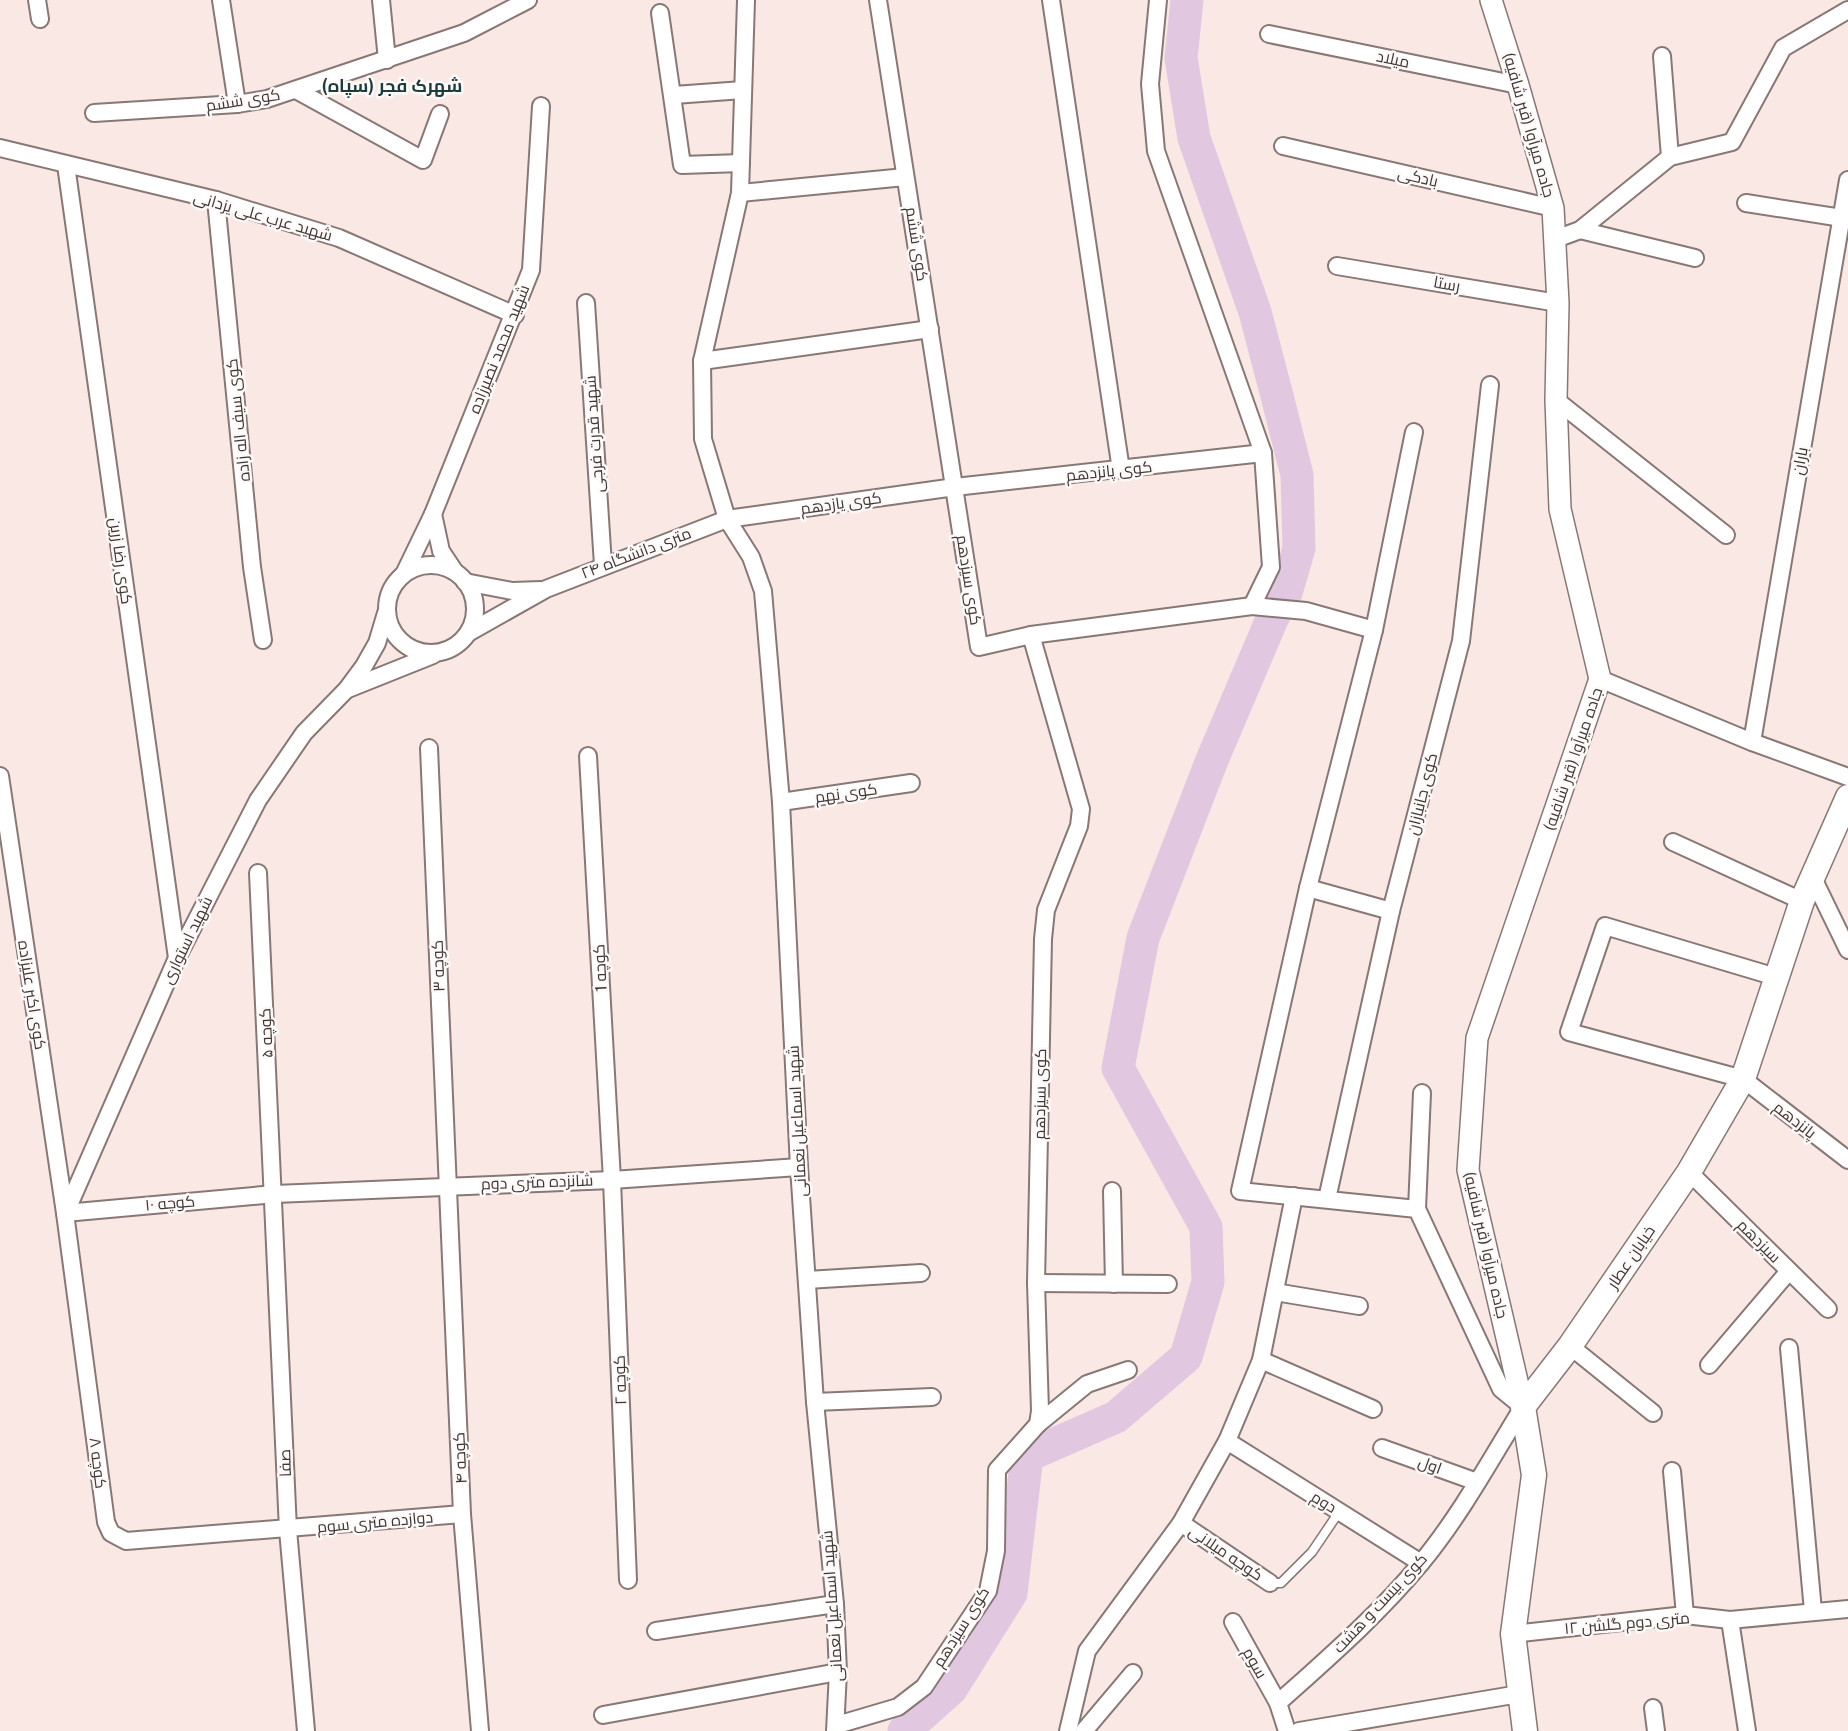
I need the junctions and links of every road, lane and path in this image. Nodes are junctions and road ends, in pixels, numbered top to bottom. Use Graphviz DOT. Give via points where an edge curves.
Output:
graph roads {
  1 [pos="37,0"];
  2 [pos="221,0"];
  3 [pos="381,0"];
  4 [pos="528,0"];
  5 [pos="746,0"];
  6 [pos="878,0"];
  7 [pos="1051,0"];
  8 [pos="1158,0"];
  9 [pos="1491,0"];
  10 [pos="1848,10"];
  11 [pos="660,14"];
  12 [pos="40,19"];
  13 [pos="1269,34"];
  14 [pos="1662,56"];
  15 [pos="387,60"];
  16 [pos="1518,85"];
  17 [pos="296,90"];
  18 [pos="743,90"];
  19 [pos="674,96"];
  20 [pos="237,104"];
  21 [pos="541,106"];
  22 [pos="94,113"];
  23 [pos="440,114"];
  24 [pos="1283,146"];
  25 [pos="0,148"];
  26 [pos="1670,157"];
  27 [pos="741,163"];
  28 [pos="66,165"];
  29 [pos="906,177"];
  30 [pos="1848,180"];
  31 [pos="740,194"];
  32 [pos="216,200"];
  33 [pos="1746,203"];
  34 [pos="1553,208"];
  35 [pos="1842,219"];
  36 [pos="1580,230"];
  37 [pos="1553,240"];
  38 [pos="1695,258"];
  39 [pos="1337,266"];
  40 [pos="586,303"];
  41 [pos="1558,303"];
  42 [pos="515,315"];
  43 [pos="930,328"];
  44 [pos="702,361"];
  45 [pos="1490,385"];
  46 [pos="1556,400"];
  47 [pos="1414,432"];
  48 [pos="1263,453"];
  49 [pos="1121,470"];
  50 [pos="955,487"];
  51 [pos="433,513"];
  52 [pos="727,519"];
  53 [pos="1726,535"];
  54 [pos="603,565"];
  55 [pos="404,574"];
  56 [pos="460,577"];
  57 [pos="546,589"];
  58 [pos="1252,606"];
  59 [pos="386,613"];
  60 [pos="1374,630"];
  61 [pos="468,633"];
  62 [pos="1031,635"];
  63 [pos="263,640"];
  64 [pos="435,654"];
  65 [pos="1600,679"];
  66 [pos="347,689"];
  67 [pos="1752,742"];
  68 [pos="429,748"];
  69 [pos="588,756"];
  70 [pos="0,776"];
  71 [pos="1848,777"];
  72 [pos="911,783"];
  73 [pos="1848,797"];
  74 [pos="781,802"];
  75 [pos="1672,842"];
  76 [pos="4,845"];
  77 [pos="258,873"];
  78 [pos="1813,878"];
  79 [pos="1308,888"];
  80 [pos="1802,901"];
  81 [pos="1391,911"];
  82 [pos="1848,950"];
  83 [pos="177,958"];
  84 [pos="1776,977"];
  85 [pos="1743,1079"];
  86 [pos="1422,1093"];
  87 [pos="1848,1160"];
  88 [pos="799,1167"];
  89 [pos="1689,1172"];
  90 [pos="612,1180"];
  91 [pos="447,1185"];
  92 [pos="1112,1191"];
  93 [pos="274,1194"];
  94 [pos="1294,1196"];
  95 [pos="1327,1199"];
  96 [pos="1417,1209"];
  97 [pos="65,1213"];
  98 [pos="1790,1271"];
  99 [pos="921,1273"];
  100 [pos="807,1280"];
  101 [pos="1036,1283"];
  102 [pos="1114,1284"];
  103 [pos="1168,1284"];
  104 [pos="1275,1292"];
  105 [pos="1359,1306"];
  106 [pos="1828,1309"];
  107 [pos="1570,1346"];
  108 [pos="1789,1348"];
  109 [pos="1261,1360"];
  110 [pos="1708,1365"];
  111 [pos="1128,1370"];
  112 [pos="932,1397"];
  113 [pos="815,1402"];
  114 [pos="1523,1407"];
  115 [pos="1372,1409"];
  116 [pos="1653,1413"];
  117 [pos="1038,1424"];
  118 [pos="1227,1441"];
  119 [pos="1382,1448"];
  120 [pos="1672,1471"];
  121 [pos="1477,1482"];
  122 [pos="1339,1512"];
  123 [pos="462,1514"];
  124 [pos="1181,1523"];
  125 [pos="288,1530"];
  126 [pos="1421,1563"];
  127 [pos="628,1580"];
  128 [pos="1270,1583"];
  129 [pos="835,1604"];
  130 [pos="1848,1609"];
  131 [pos="1813,1611"];
  132 [pos="1685,1615"];
  133 [pos="1730,1620"];
  134 [pos="1233,1622"];
  135 [pos="656,1631"];
  136 [pos="1513,1634"];
  137 [pos="838,1672"];
  138 [pos="1133,1673"];
  139 [pos="1519,1694"];
  140 [pos="1278,1703"];
  141 [pos="1653,1707"];
  142 [pos="603,1715"];
  143 [pos="836,1728"];
  144 [pos="306,1731"];
  145 [pos="480,1731"];
  146 [pos="1068,1731"];
  147 [pos="1084,1731"];
  148 [pos="1287,1731"];
  149 [pos="1299,1731"];
  150 [pos="1525,1731"];
  151 [pos="1656,1731"];
  152 [pos="1747,1731"];
  1 -- 12 [label="street"];
  2 -- 20 [label="street"];
  3 -- 15 [label="street"];
  4 -- 15 [label="street, کوی ششم" via="464,33"];
  5 -- 18 [label="street, شهید اسماعیل نعمانی"];
  6 -- 29 [label="street, کوی ششم"];
  7 -- 49 [label="street"];
  8 -- 48 [label="street" via="1150,84 1156,151"];
  9 -- 16 [label="street, جاده میرآوا (قبر شافیه)"];
  10 -- 26 [label="street" via="1783,48 1732,142"];
  11 -- 19 [label="street"];
  13 -- 16 [label="street, میلاد"];
  14 -- 26 [label="street"];
  15 -- 17 [label="street, کوی ششم"];
  16 -- 34 [label="street, جاده میرآوا (قبر شافیه)"];
  17 -- 20 [label="street, کوی ششم"];
  17 -- 23 [label="street" via="423,160"];
  18 -- 19 [label="street"];
  18 -- 27 [label="street, شهید اسماعیل نعمانی"];
  19 -- 27 [label="street" via="682,165"];
  20 -- 22 [label="street, کوی ششم"];
  21 -- 42 [label="street, شهید محمد نصیرزاده" via="531,270"];
  24 -- 34 [label="street, بادکی"];
  25 -- 28 [label="street, شهید عرب علی یزدانی"];
  26 -- 36 [label="street"];
  27 -- 31 [label="street, شهید اسماعیل نعمانی"];
  28 -- 32 [label="street, شهید عرب علی یزدانی"];
  28 -- 83 [label="street, کوی رضا زرین"];
  29 -- 31 [label="street"];
  29 -- 43 [label="street, کوی ششم"];
  30 -- 35 [label="street, باران"];
  31 -- 44 [label="street, شهید اسماعیل نعمانی"];
  32 -- 42 [label="street, شهید عرب علی یزدانی" via="339,238"];
  32 -- 63 [label="street, کوی سیف اله زاده" via="252,567"];
  33 -- 35 [label="street"];
  34 -- 37 [label="street, جاده میرآوا (قبر شافیه)"];
  35 -- 67 [label="street, باران"];
  36 -- 37 [label="street"];
  36 -- 38 [label="street"];
  37 -- 41 [label="street, جاده میرآوا (قبر شافیه)"];
  39 -- 41 [label="street, رستا"];
  40 -- 54 [label="street, شهید قدرت فرجی"];
  41 -- 46 [label="street, جاده میرآوا (قبر شافیه)"];
  42 -- 51 [label="street, شهید محمد نصیرزاده"];
  43 -- 44 [label="street"];
  43 -- 50 [label="street, کوی ششم"];
  44 -- 52 [label="street, شهید اسماعیل نعمانی" via="703,439"];
  45 -- 81 [label="street, کوی جانبازان" via="1461,641"];
  46 -- 53 [label="street"];
  46 -- 65 [label="street, جاده میرآوا (قبر شافیه)" via="1560,509"];
  47 -- 60 [label="street"];
  48 -- 49 [label="street, کوی پانزدهم"];
  48 -- 58 [label="street" via="1271,567"];
  49 -- 50 [label="street, کوی پانزدهم"];
  50 -- 52 [label="street, کوی یازدهم"];
  50 -- 62 [label="street, کوی سیزدهم" via="979,647"];
  51 -- 55 [label="street, شهید محمد نصیرزاده"];
  51 -- 56 [label="street" via="441,551"];
  52 -- 54 [label="street, ۲۴ متری دانشگاه"];
  52 -- 74 [label="street, شهید اسماعیل نعمانی" via="751,557 763,591"];
  54 -- 57 [label="street, ۲۴ متری دانشگاه"];
  55 -- 56 [label="street" via="430,565"];
  55 -- 59 [label="street" via="387,598"];
  56 -- 57 [label="street, ۲۴ متری دانشگاه" via="512,591"];
  56 -- 61 [label="street" via="472,593 475,607"];
  57 -- 61 [label="street, ۲۴ متری دانشگاه"];
  58 -- 60 [label="street" via="1305,611"];
  58 -- 62 [label="street"];
  59 -- 64 [label="street" via="398,640 415,651"];
  59 -- 66 [label="street, شهید استواری" via="377,643"];
  60 -- 79 [label="street"];
  61 -- 64 [label="street" via="448,650"];
  62 -- 101 [label="street, کوی سیزدهم" via="1081,809 1079,826 1046,910 1043,939"];
  64 -- 66 [label="street, شهید استواری"];
  65 -- 67 [label="street"];
  65 -- 114 [label="street, جاده میرآوا (قبر شافیه)" via="1477,1038 1468,1170"];
  66 -- 83 [label="street, شهید استواری" via="304,733 258,800"];
  67 -- 71 [label="street"];
  68 -- 91 [label="street, کوچه ۳"];
  69 -- 90 [label="street, کوچه 1"];
  70 -- 76 [label="street, کوی اکبر علیزاده"];
  72 -- 74 [label="street, کوی نهم"];
  73 -- 78 [label="main road, خیابان عطار"];
  74 -- 88 [label="street, شهید اسماعیل نعمانی"];
  75 -- 80 [label="street"];
  76 -- 97 [label="street, کوی اکبر علیزاده"];
  77 -- 93 [label="street, کوچه ۵"];
  78 -- 80 [label="main road, خیابان عطار"];
  78 -- 82 [label="street"];
  79 -- 81 [label="street"];
  79 -- 94 [label="street" via="1240,1191"];
  80 -- 84 [label="main road, خیابان عطار"];
  81 -- 95 [label="street, کوی جانبازان"];
  83 -- 97 [label="street, شهید استواری"];
  84 -- 85 [label="main road, خیابان عطار"];
  84 -- 85 [label="street" via="1605,926 1569,1032"];
  85 -- 87 [label="street, پانزدهم"];
  85 -- 89 [label="main road, خیابان عطار"];
  86 -- 96 [label="street"];
  88 -- 90 [label="street, شانزده متری دوم"];
  88 -- 100 [label="street, شهید اسماعیل نعمانی"];
  89 -- 98 [label="street, سیزدهم"];
  89 -- 107 [label="main road, خیابان عطار"];
  90 -- 91 [label="street, شانزده متری دوم"];
  90 -- 127 [label="street, کوچه ۲"];
  91 -- 93 [label="street, شانزده متری دوم"];
  91 -- 123 [label="street, کوچه ۴"];
  92 -- 102 [label="street"];
  93 -- 97 [label="street, کوچه ۱۰"];
  93 -- 125 [label="street, صفا"];
  94 -- 95 [label="street"];
  94 -- 104 [label="street"];
  95 -- 96 [label="street"];
  96 -- 114 [label="street" via="1501,1389"];
  97 -- 125 [label="street, کوچه ۸" via="106,1522 111,1533 126,1541"];
  98 -- 106 [label="street, سیزدهم"];
  98 -- 110 [label="street"];
  99 -- 100 [label="street"];
  100 -- 113 [label="street, شهید اسماعیل نعمانی"];
  101 -- 102 [label="street"];
  101 -- 117 [label="street, کوی سیزدهم" via="1041,1397"];
  102 -- 103 [label="street"];
  104 -- 105 [label="street"];
  104 -- 109 [label="street"];
  107 -- 114 [label="main road, خیابان عطار"];
  107 -- 116 [label="street"];
  108 -- 131 [label="street"];
  109 -- 115 [label="street"];
  109 -- 118 [label="street"];
  111 -- 117 [label="street" via="1087,1384"];
  112 -- 113 [label="street"];
  113 -- 129 [label="street, شهید اسماعیل نعمانی"];
  114 -- 121 [label="street, کوی بیست و هشت"];
  114 -- 136 [label="main road" via="1534,1475"];
  117 -- 143 [label="street, کوی سیزدهم" via="998,1470 996,1551 988,1591 924,1687 898,1707"];
  118 -- 122 [label="street, دوم"];
  118 -- 124 [label="street"];
  119 -- 121 [label="street, اول"];
  120 -- 132 [label="street"];
  121 -- 126 [label="street, کوی بیست و هشت"];
  122 -- 126 [label="street, دوم"];
  122 -- 128 [label="lane" via="1312,1552 1281,1583"];
  123 -- 125 [label="street, دوازده متری سوم"];
  123 -- 145 [label="street, کوچه ۴"];
  124 -- 128 [label="street, کوچه میلانی"];
  124 -- 146 [label="street" via="1087,1652"];
  125 -- 144 [label="street, صفا"];
  126 -- 140 [label="street, کوی بیست و هشت" via="1359,1630"];
  129 -- 135 [label="street"];
  129 -- 137 [label="street, شهید اسماعیل نعمانی"];
  130 -- 131 [label="street, ۱۲ متری دوم گلشن"];
  131 -- 133 [label="street, ۱۲ متری دوم گلشن"];
  132 -- 133 [label="street, ۱۲ متری دوم گلشن"];
  132 -- 136 [label="street, ۱۲ متری دوم گلشن"];
  133 -- 152 [label="street"];
  134 -- 140 [label="street, سوم"];
  136 -- 139 [label="main road"];
  137 -- 142 [label="street"];
  137 -- 143 [label="street, شهید اسماعیل نعمانی"];
  138 -- 147 [label="street"];
  139 -- 149 [label="street"];
  139 -- 150 [label="main road"];
  140 -- 148 [label="street"];
  141 -- 151 [label="street"];
}
